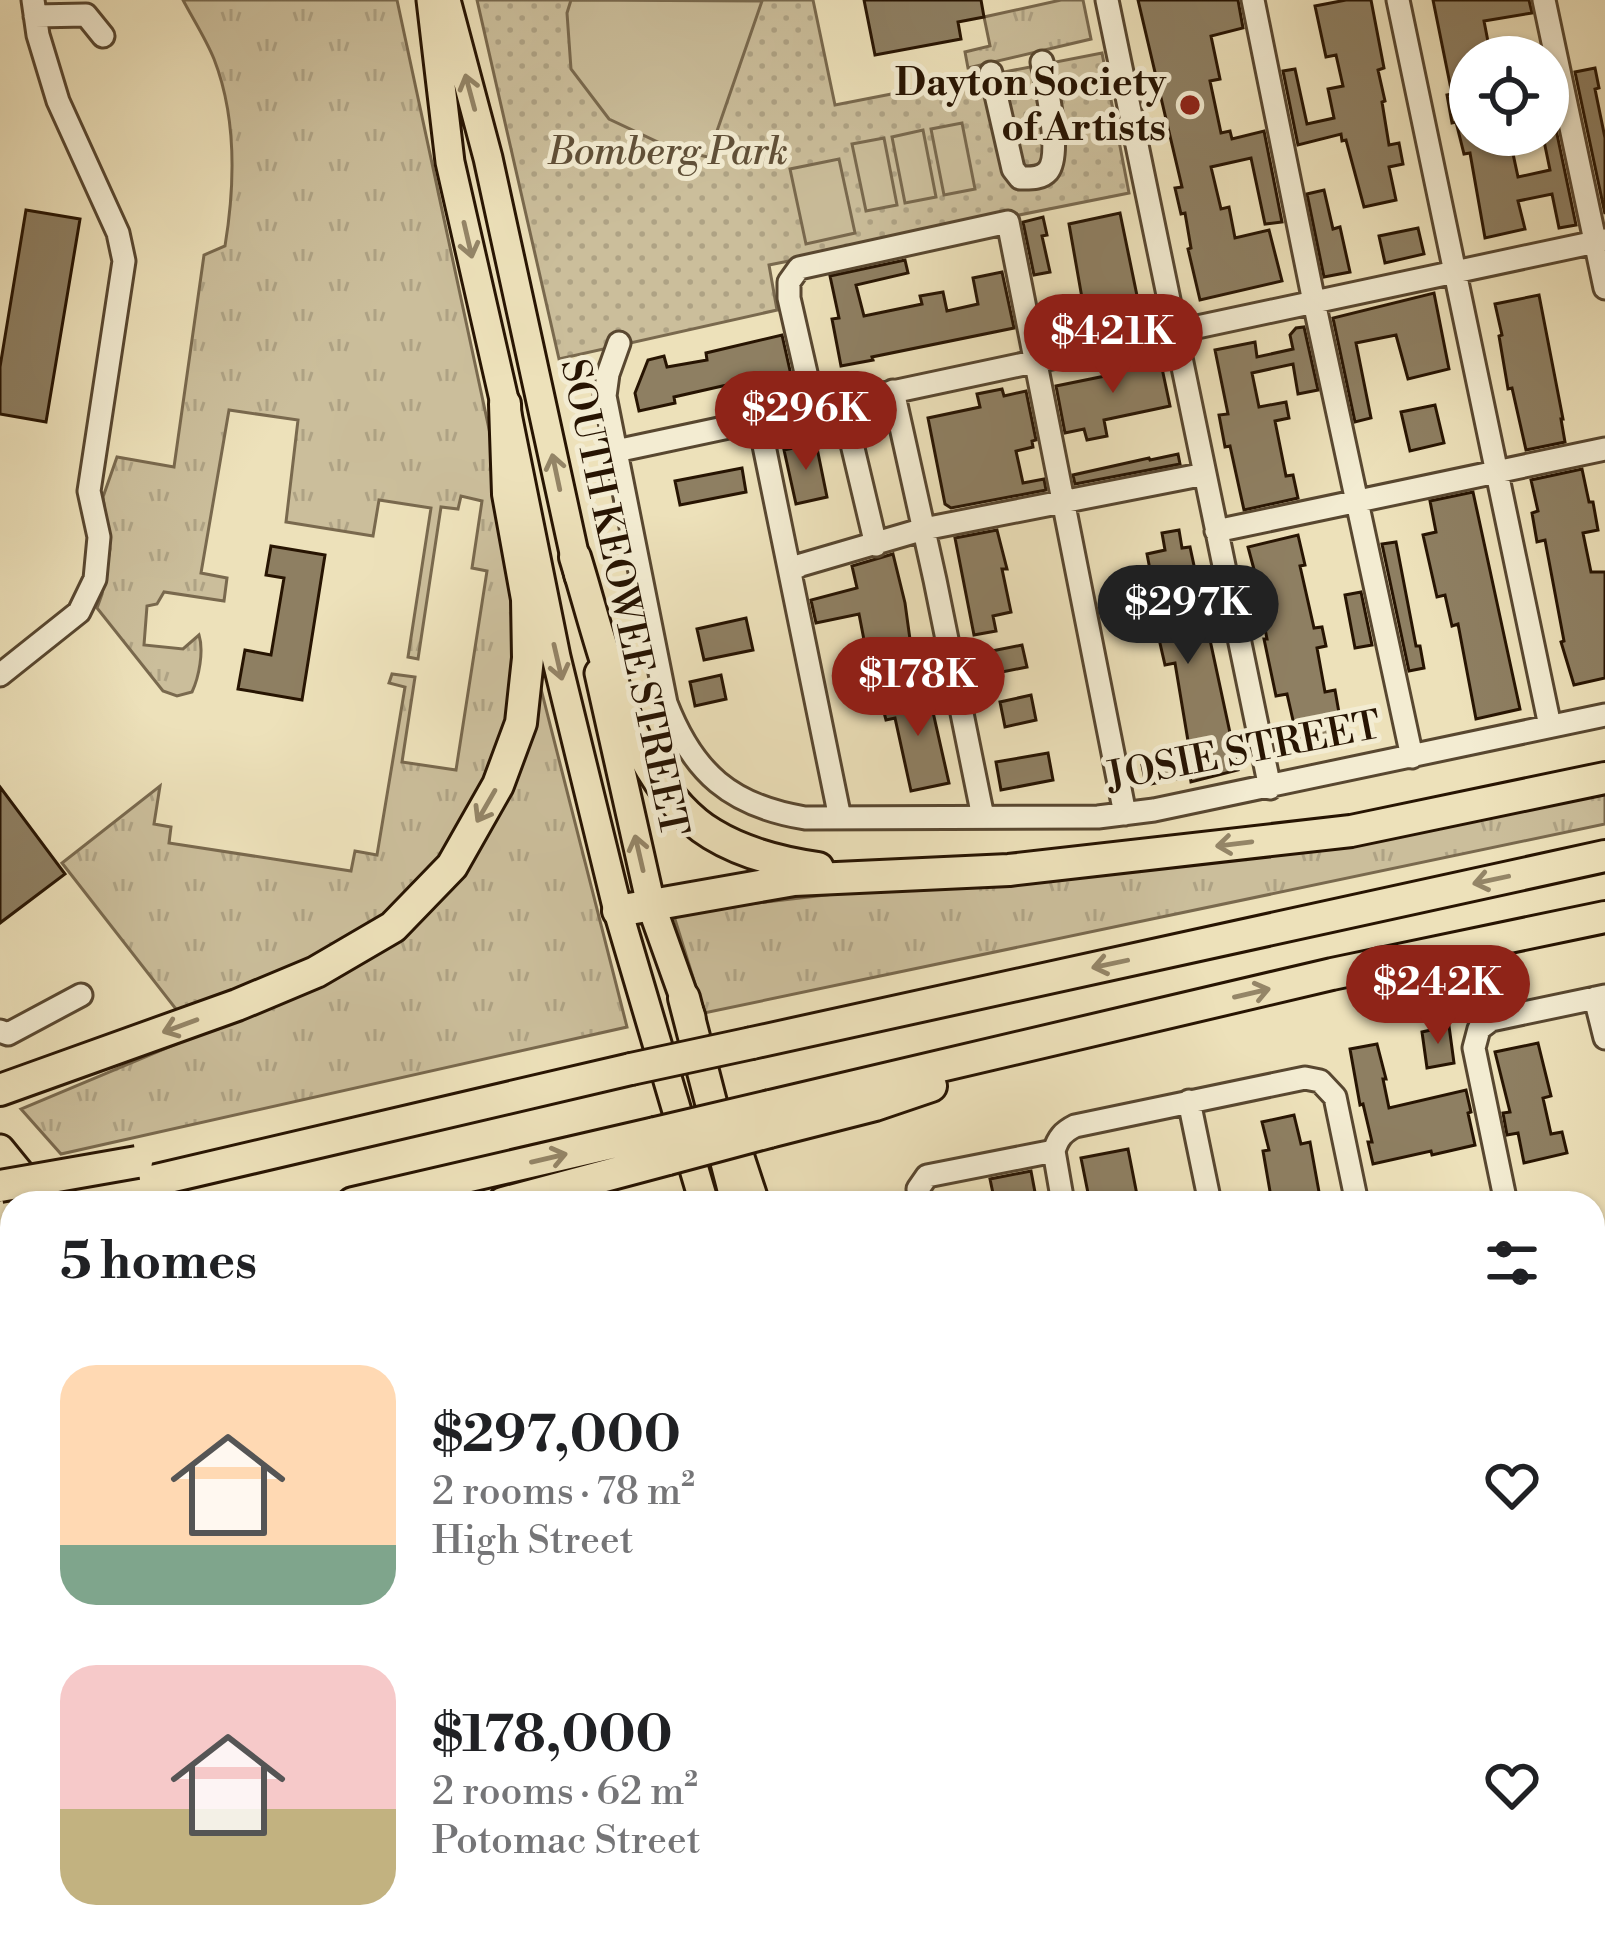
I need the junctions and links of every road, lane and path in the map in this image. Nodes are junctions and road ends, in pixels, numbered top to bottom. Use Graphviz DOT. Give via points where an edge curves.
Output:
graph roads {
  1 [pos="430,0"];
  2 [pos="446,0"];
  3 [pos="1107,0"];
  4 [pos="1253,0"];
  5 [pos="1398,0"];
  6 [pos="1544,0"];
  7 [pos="34,8"];
  8 [pos="103,36"];
  9 [pos="1042,62"];
  10 [pos="991,73"];
  11 [pos="1600,240"];
  12 [pos="1456,272"];
  13 [pos="1605,288"];
  14 [pos="1314,302"];
  15 [pos="1175,331"];
  16 [pos="619,343"];
  17 [pos="1035,362"];
  18 [pos="893,391"];
  19 [pos="842,402"];
  20 [pos="505,404"];
  21 [pos="814,408"];
  22 [pos="759,421"];
  23 [pos="1605,449"];
  24 [pos="616,451"];
  25 [pos="1497,472"];
  26 [pos="1205,473"];
  27 [pos="1357,501"];
  28 [pos="1063,502"];
  29 [pos="924,529"];
  30 [pos="1216,531"];
  31 [pos="877,544"];
  32 [pos="575,556"];
  33 [pos="790,571"];
  34 [pos="0,675"];
  35 [pos="1605,715"];
  36 [pos="1550,727"];
  37 [pos="1412,757"];
  38 [pos="1605,778"];
  39 [pos="1270,788"];
  40 [pos="1125,814"];
  41 [pos="840,818"];
  42 [pos="982,818"];
  43 [pos="1605,856"];
  44 [pos="872,877"];
  45 [pos="651,904"];
  46 [pos="618,911"];
  47 [pos="1605,917"];
  48 [pos="81,994"];
  49 [pos="1600,997"];
  50 [pos="684,998"];
  51 [pos="0,1031"];
  52 [pos="1605,1038"];
  53 [pos="0,1090"];
  54 [pos="1189,1101"];
  55 [pos="661,1146"];
  56 [pos="0,1149"];
  57 [pos="1054,1151"];
  58 [pos="143,1171"];
  59 [pos="0,1186"];
  60 [pos="34,1191"];
  61 [pos="90,1191"];
  62 [pos="418,1191"];
  63 [pos="536,1191"];
  64 [pos="700,1191"];
  65 [pos="734,1191"];
  66 [pos="750,1191"];
  67 [pos="919,1191"];
  68 [pos="1061,1191"];
  69 [pos="1208,1191"];
  70 [pos="1355,1191"];
  71 [pos="1504,1191"];
  1 -- 20 [label="main road, SOUTH KEOWEE STREET, one-way" via="450,162"];
  32 -- 2 [label="main road, SOUTH KEOWEE STREET, one-way"];
  3 -- 15 [label="street"];
  4 -- 14 [label="street"];
  5 -- 12 [label="street"];
  6 -- 11 [label="street"];
  7 -- 8 [label="street" via="86,15"];
  7 -- 34 [label="street" via="58,101 124,261 89,491 99,537 95,579 79,612"];
  9 -- 10 [label="street" via="1054,156 1037,178 1013,169"];
  11 -- 12 [label="street"];
  11 -- 13 [label="street"];
  12 -- 14 [label="street"];
  12 -- 25 [label="street"];
  14 -- 15 [label="street"];
  14 -- 27 [label="street"];
  15 -- 17 [label="street"];
  15 -- 26 [label="street"];
  16 -- 24 [label="street, JOSIE STREET" via="605,396"];
  17 -- 18 [label="street"];
  17 -- 21 [label="street" via="1008,223 984,227 799,268 789,298"];
  17 -- 28 [label="street"];
  18 -- 19 [label="street"];
  18 -- 29 [label="street"];
  19 -- 21 [label="street"];
  19 -- 31 [label="street"];
  20 -- 46 [label="main road, SOUTH KEOWEE STREET, one-way"];
  20 -- 53 [label="highway, one-way" via="508,494 526,599 521,723 498,785 452,866 393,927 316,972"];
  21 -- 22 [label="street"];
  22 -- 24 [label="street"];
  22 -- 33 [label="street"];
  23 -- 25 [label="street"];
  24 -- 41 [label="street, JOSIE STREET" via="666,703 694,760 758,808"];
  25 -- 27 [label="street"];
  25 -- 36 [label="street"];
  26 -- 28 [label="street"];
  26 -- 30 [label="street"];
  27 -- 30 [label="street"];
  27 -- 37 [label="street"];
  28 -- 29 [label="street"];
  28 -- 40 [label="street"];
  29 -- 31 [label="street"];
  29 -- 42 [label="street"];
  30 -- 39 [label="street"];
  31 -- 33 [label="street"];
  32 -- 44 [label="highway" via="621,703 658,783 682,810 751,851"];
  45 -- 32 [label="main road, SOUTH KEOWEE STREET, one-way"];
  33 -- 41 [label="street"];
  35 -- 36 [label="street, JOSIE STREET"];
  36 -- 37 [label="street, JOSIE STREET"];
  37 -- 39 [label="street, JOSIE STREET"];
  38 -- 44 [label="highway, one-way" via="1351,831 1009,870"];
  39 -- 40 [label="street, JOSIE STREET"];
  40 -- 42 [label="street, JOSIE STREET"];
  41 -- 42 [label="street, JOSIE STREET"];
  43 -- 58 [label="highway, one-way, bridge"];
  44 -- 45 [label="highway" via="794,880"];
  45 -- 46 [label="highway"];
  45 -- 50 [label="main road, SOUTH KEOWEE STREET"];
  46 -- 64 [label="main road, SOUTH KEOWEE STREET"];
  55 -- 47 [label="highway, one-way, bridge" via="1121,1024"];
  48 -- 51 [label="street" via="8,1034"];
  49 -- 52 [label="street"];
  49 -- 71 [label="street" via="1479,1029 1474,1048"];
  50 -- 65 [label="highway"];
  50 -- 66 [label="main road, SOUTH KEOWEE STREET"];
  54 -- 57 [label="street" via="1075,1126"];
  54 -- 69 [label="street"];
  54 -- 70 [label="street" via="1305,1078 1324,1084 1335,1097"];
  62 -- 55 [label="highway, one-way"];
  55 -- 63 [label="highway"];
  56 -- 60 [label="main road"];
  57 -- 67 [label="street" via="927,1176"];
  57 -- 68 [label="street"];
  58 -- 59 [label="highway, bridge"];
  58 -- 61 [label="highway"];
}
